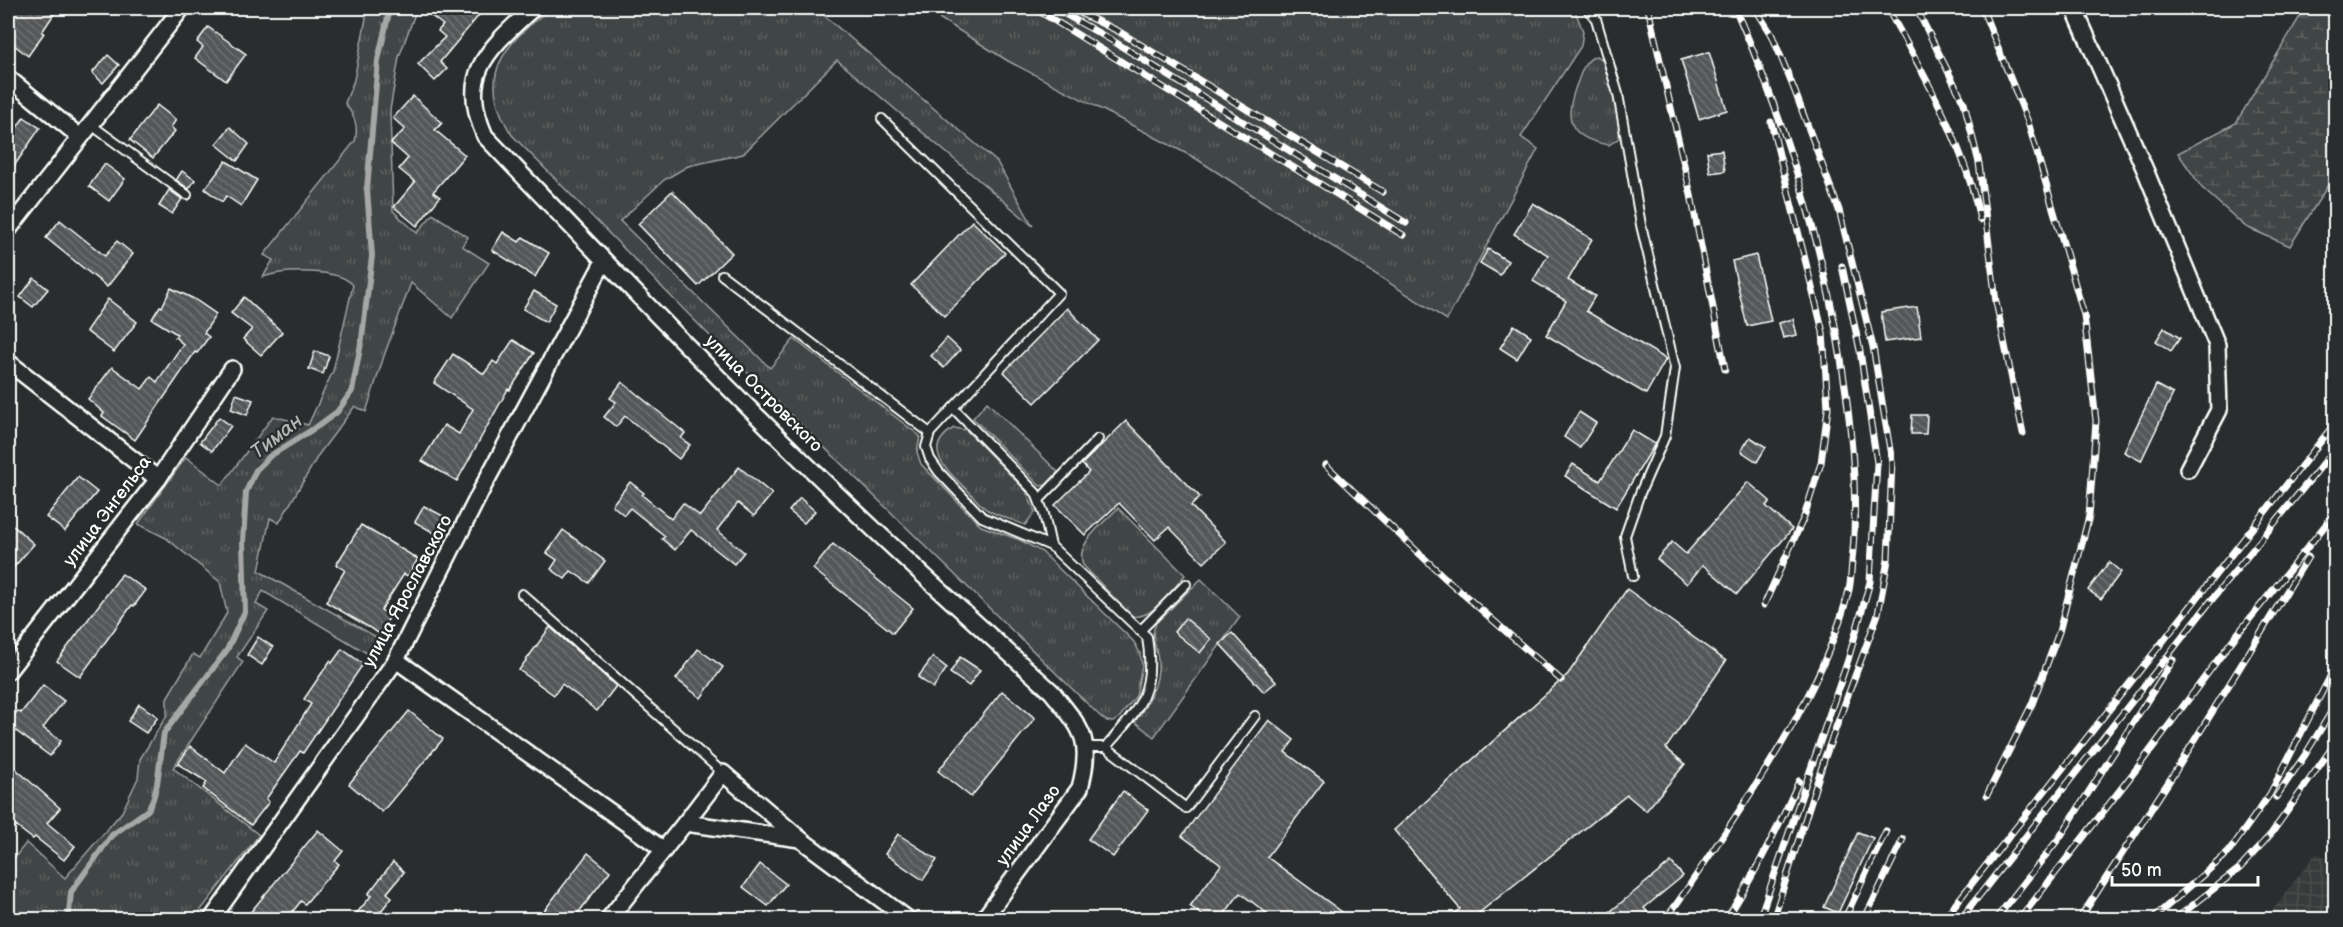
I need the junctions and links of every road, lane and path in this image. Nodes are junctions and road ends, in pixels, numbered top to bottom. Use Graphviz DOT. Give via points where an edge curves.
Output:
graph roads {
  1 [pos="182,8"];
  2 [pos="533,8"];
  3 [pos="1587,8"];
  4 [pos="2074,8"];
  5 [pos="8,78"];
  6 [pos="882,119"];
  7 [pos="90,124"];
  8 [pos="80,137"];
  9 [pos="187,195"];
  10 [pos="8,230"];
  11 [pos="604,261"];
  12 [pos="722,275"];
  13 [pos="8,362"];
  14 [pos="232,369"];
  15 [pos="953,408"];
  16 [pos="930,433"];
  17 [pos="1098,439"];
  18 [pos="2188,470"];
  19 [pos="158,479"];
  20 [pos="1040,499"];
  21 [pos="1051,546"];
  22 [pos="1633,576"];
  23 [pos="1186,584"];
  24 [pos="522,594"];
  25 [pos="1140,631"];
  26 [pos="396,660"];
  27 [pos="8,671"];
  28 [pos="1255,716"];
  29 [pos="1087,747"];
  30 [pos="1106,747"];
  31 [pos="723,773"];
  32 [pos="685,822"];
  33 [pos="800,839"];
  34 [pos="664,850"];
  35 [pos="211,920"];
  36 [pos="608,920"];
  37 [pos="909,920"];
  38 [pos="983,920"];
  1 -- 7 [label="street"];
  2 -- 11 [label="street, улица Островского" via="496,42 478,70 473,100 477,119 485,136"];
  3 -- 22 [label="lane" via="1596,19 1618,94 1641,225 1675,368 1665,436 1625,536"];
  4 -- 18 [label="street" via="2217,345 2219,410"];
  5 -- 8 [label="street"];
  6 -- 15 [label="lane" via="1059,293"];
  7 -- 8 [label="street"];
  7 -- 9 [label="lane"];
  8 -- 10 [label="street"];
  11 -- 26 [label="street, улица Ярославского"];
  11 -- 29 [label="street, улица Островского" via="861,517 1052,692 1075,720"];
  12 -- 16 [label="lane"];
  13 -- 19 [label="street"];
  14 -- 19 [label="street, улица Энгельса"];
  15 -- 16 [label="lane"];
  15 -- 20 [label="lane"];
  16 -- 21 [label="lane" via="926,447 930,459 982,517"];
  17 -- 20 [label="lane"];
  19 -- 27 [label="street, улица Энгельса"];
  20 -- 21 [label="lane"];
  21 -- 25 [label="lane"];
  23 -- 25 [label="lane"];
  24 -- 31 [label="lane"];
  25 -- 30 [label="lane" via="1147,637 1150,658 1146,693"];
  26 -- 34 [label="street"];
  26 -- 35 [label="street, улица Ярославского"];
  28 -- 30 [label="lane" via="1186,808"];
  29 -- 30 [label="lane"];
  29 -- 38 [label="street, улица Лазо" via="1080,788"];
  31 -- 32 [label="street"];
  31 -- 33 [label="street"];
  32 -- 33 [label="street"];
  32 -- 34 [label="street"];
  33 -- 37 [label="street"];
  34 -- 36 [label="street"];
}
